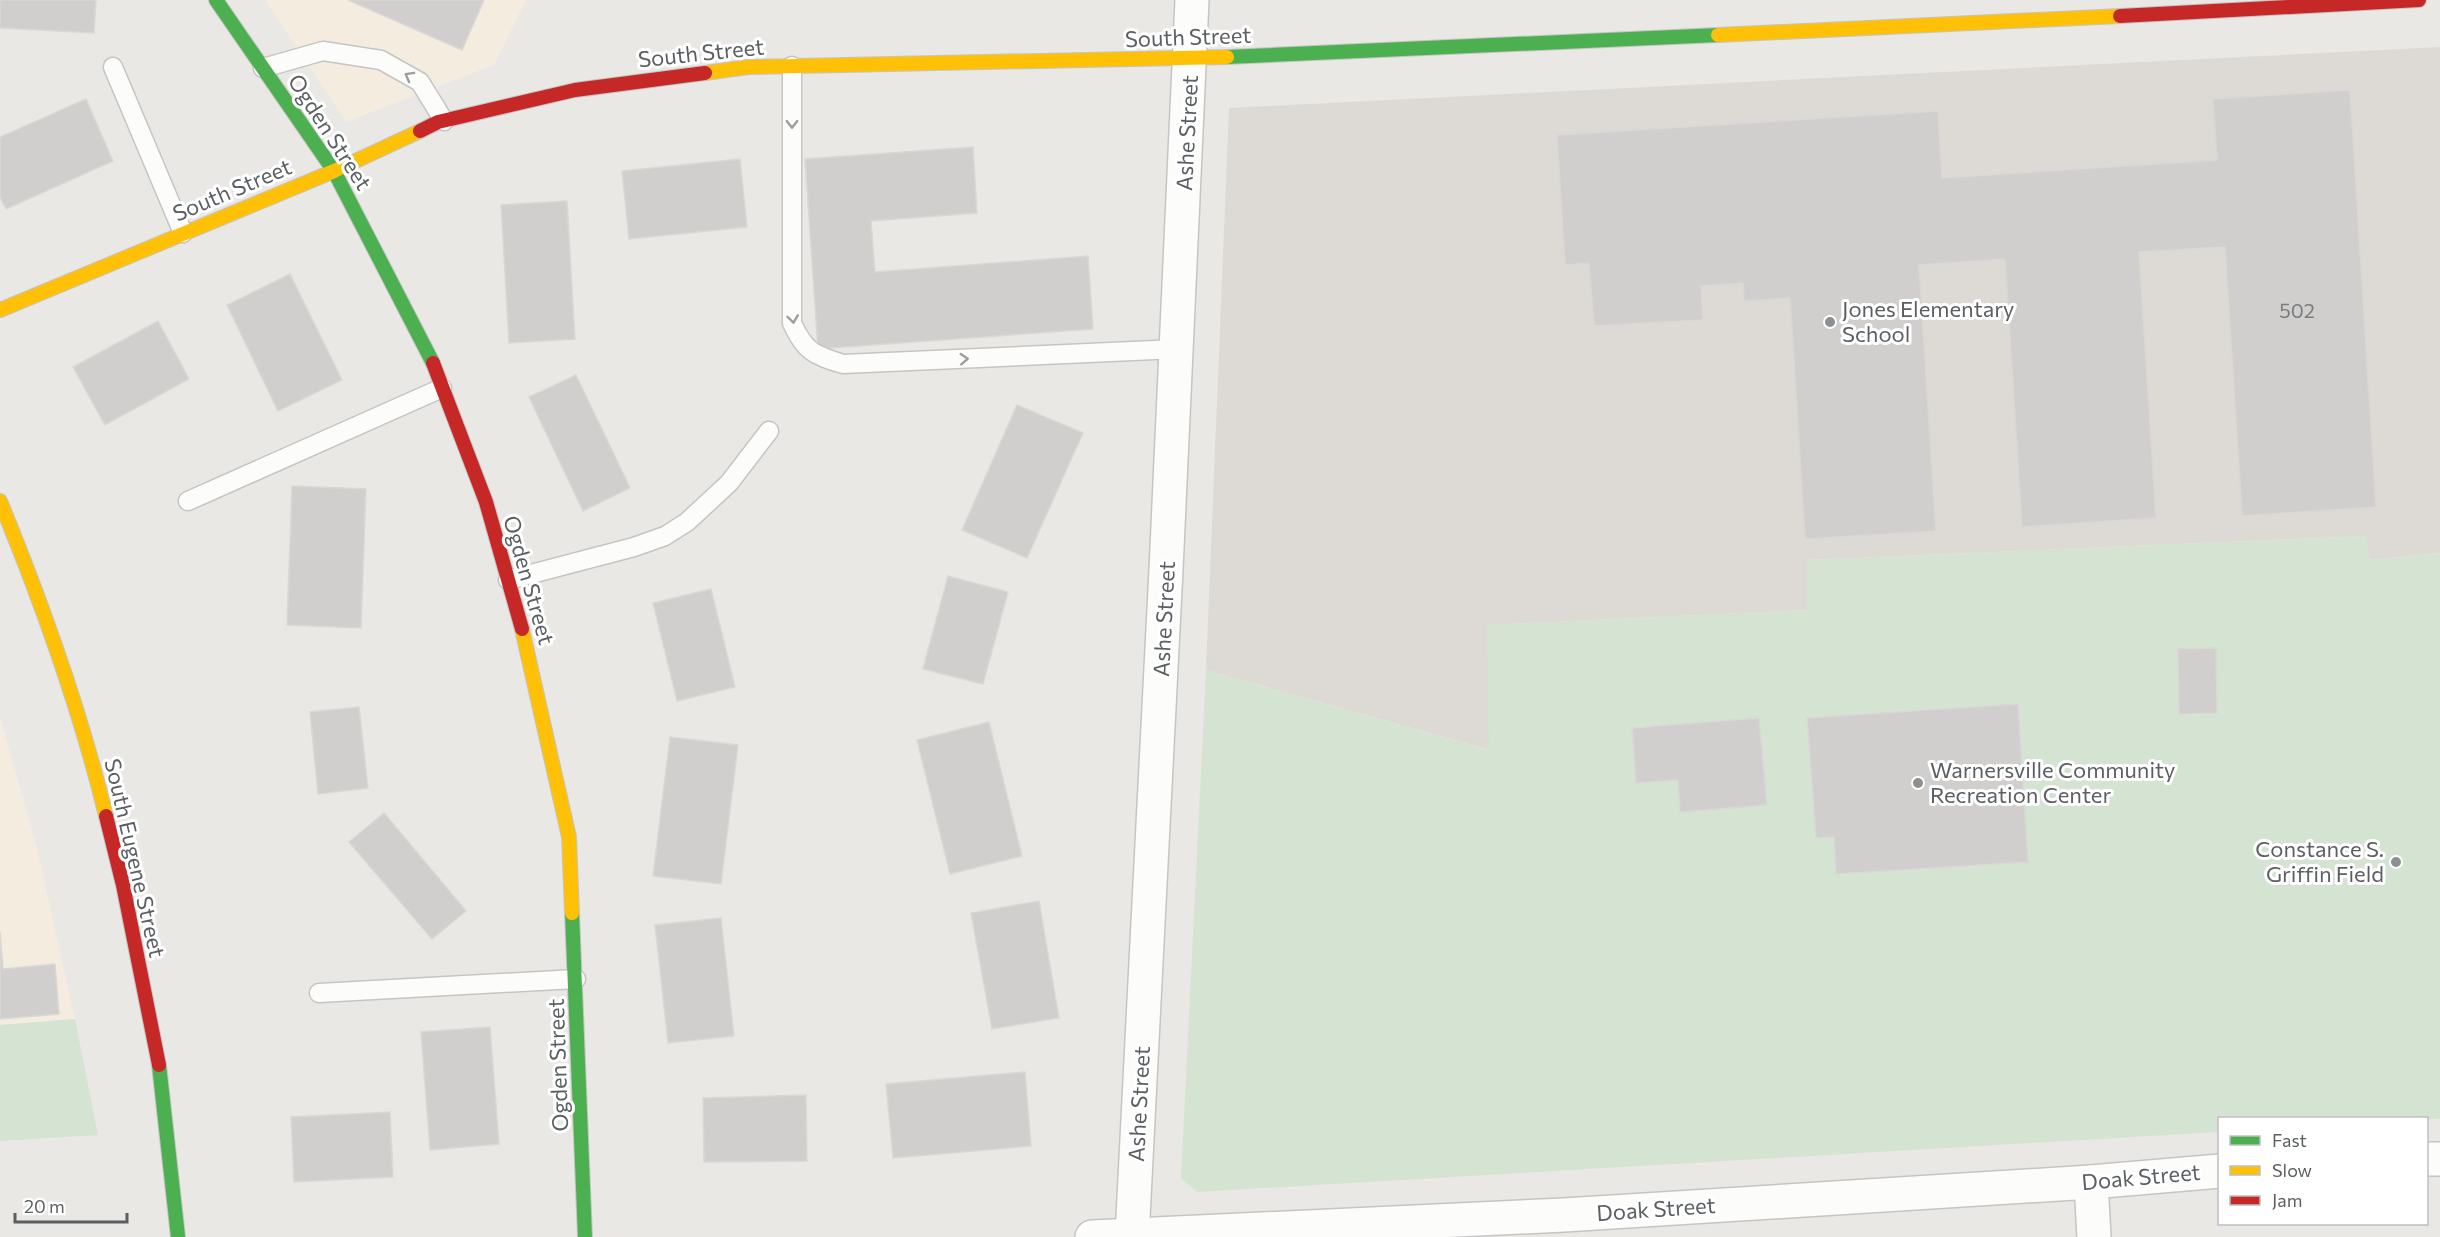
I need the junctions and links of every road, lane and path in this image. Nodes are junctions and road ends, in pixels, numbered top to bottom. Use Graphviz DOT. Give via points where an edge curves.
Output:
graph roads {
  1 [pos="216,0"];
  2 [pos="1192,0"];
  3 [pos="2419,0"];
  4 [pos="2277,4"];
  5 [pos="1191,59"];
  6 [pos="792,66"];
  7 [pos="113,67"];
  8 [pos="263,68"];
  9 [pos="444,121"];
  10 [pos="334,171"];
  11 [pos="183,233"];
  12 [pos="0,309"];
  13 [pos="1177,349"];
  14 [pos="442,388"];
  15 [pos="769,430"];
  16 [pos="0,501"];
  17 [pos="188,501"];
  18 [pos="508,580"];
  19 [pos="576,979"];
  20 [pos="319,993"];
  21 [pos="2218,1171"];
  22 [pos="2091,1182"];
  23 [pos="1132,1236"];
  24 [pos="178,1237"];
  25 [pos="585,1237"];
  26 [pos="1092,1237"];
  27 [pos="2094,1237"];
  1 -- 8 [label="street, Ogden Street"];
  2 -- 5 [label="street, Ashe Street"];
  3 -- 4 [label="street, South Street"];
  4 -- 5 [label="street, South Street"];
  5 -- 6 [label="street, South Street"];
  5 -- 13 [label="street, Ashe Street"];
  6 -- 9 [label="street, South Street" via="748,67 575,90"];
  6 -- 13 [label="lane, one-way" via="792,323 801,343 819,357 843,364"];
  7 -- 11 [label="lane"];
  9 -- 8 [label="lane, one-way" via="420,82 381,60 323,51"];
  8 -- 10 [label="street, Ogden Street"];
  9 -- 10 [label="street, South Street"];
  10 -- 11 [label="street, South Street"];
  10 -- 14 [label="street, Ogden Street" via="429,353"];
  11 -- 12 [label="street, South Street"];
  13 -- 23 [label="street, Ashe Street"];
  14 -- 17 [label="lane"];
  14 -- 18 [label="street, Ogden Street" via="486,502"];
  15 -- 18 [label="lane" via="729,483 687,522 665,536"];
  16 -- 24 [label="street, South Eugene Street" via="35,586 94,767 121,874 161,1075"];
  18 -- 19 [label="street, Ogden Street" via="569,837"];
  19 -- 20 [label="lane"];
  19 -- 25 [label="street, Ogden Street"];
  21 -- 22 [label="street, Doak Street"];
  22 -- 23 [label="street, Doak Street" via="1564,1215"];
  22 -- 27 [label="street"];
  23 -- 26 [label="street, Doak Street"];
}
